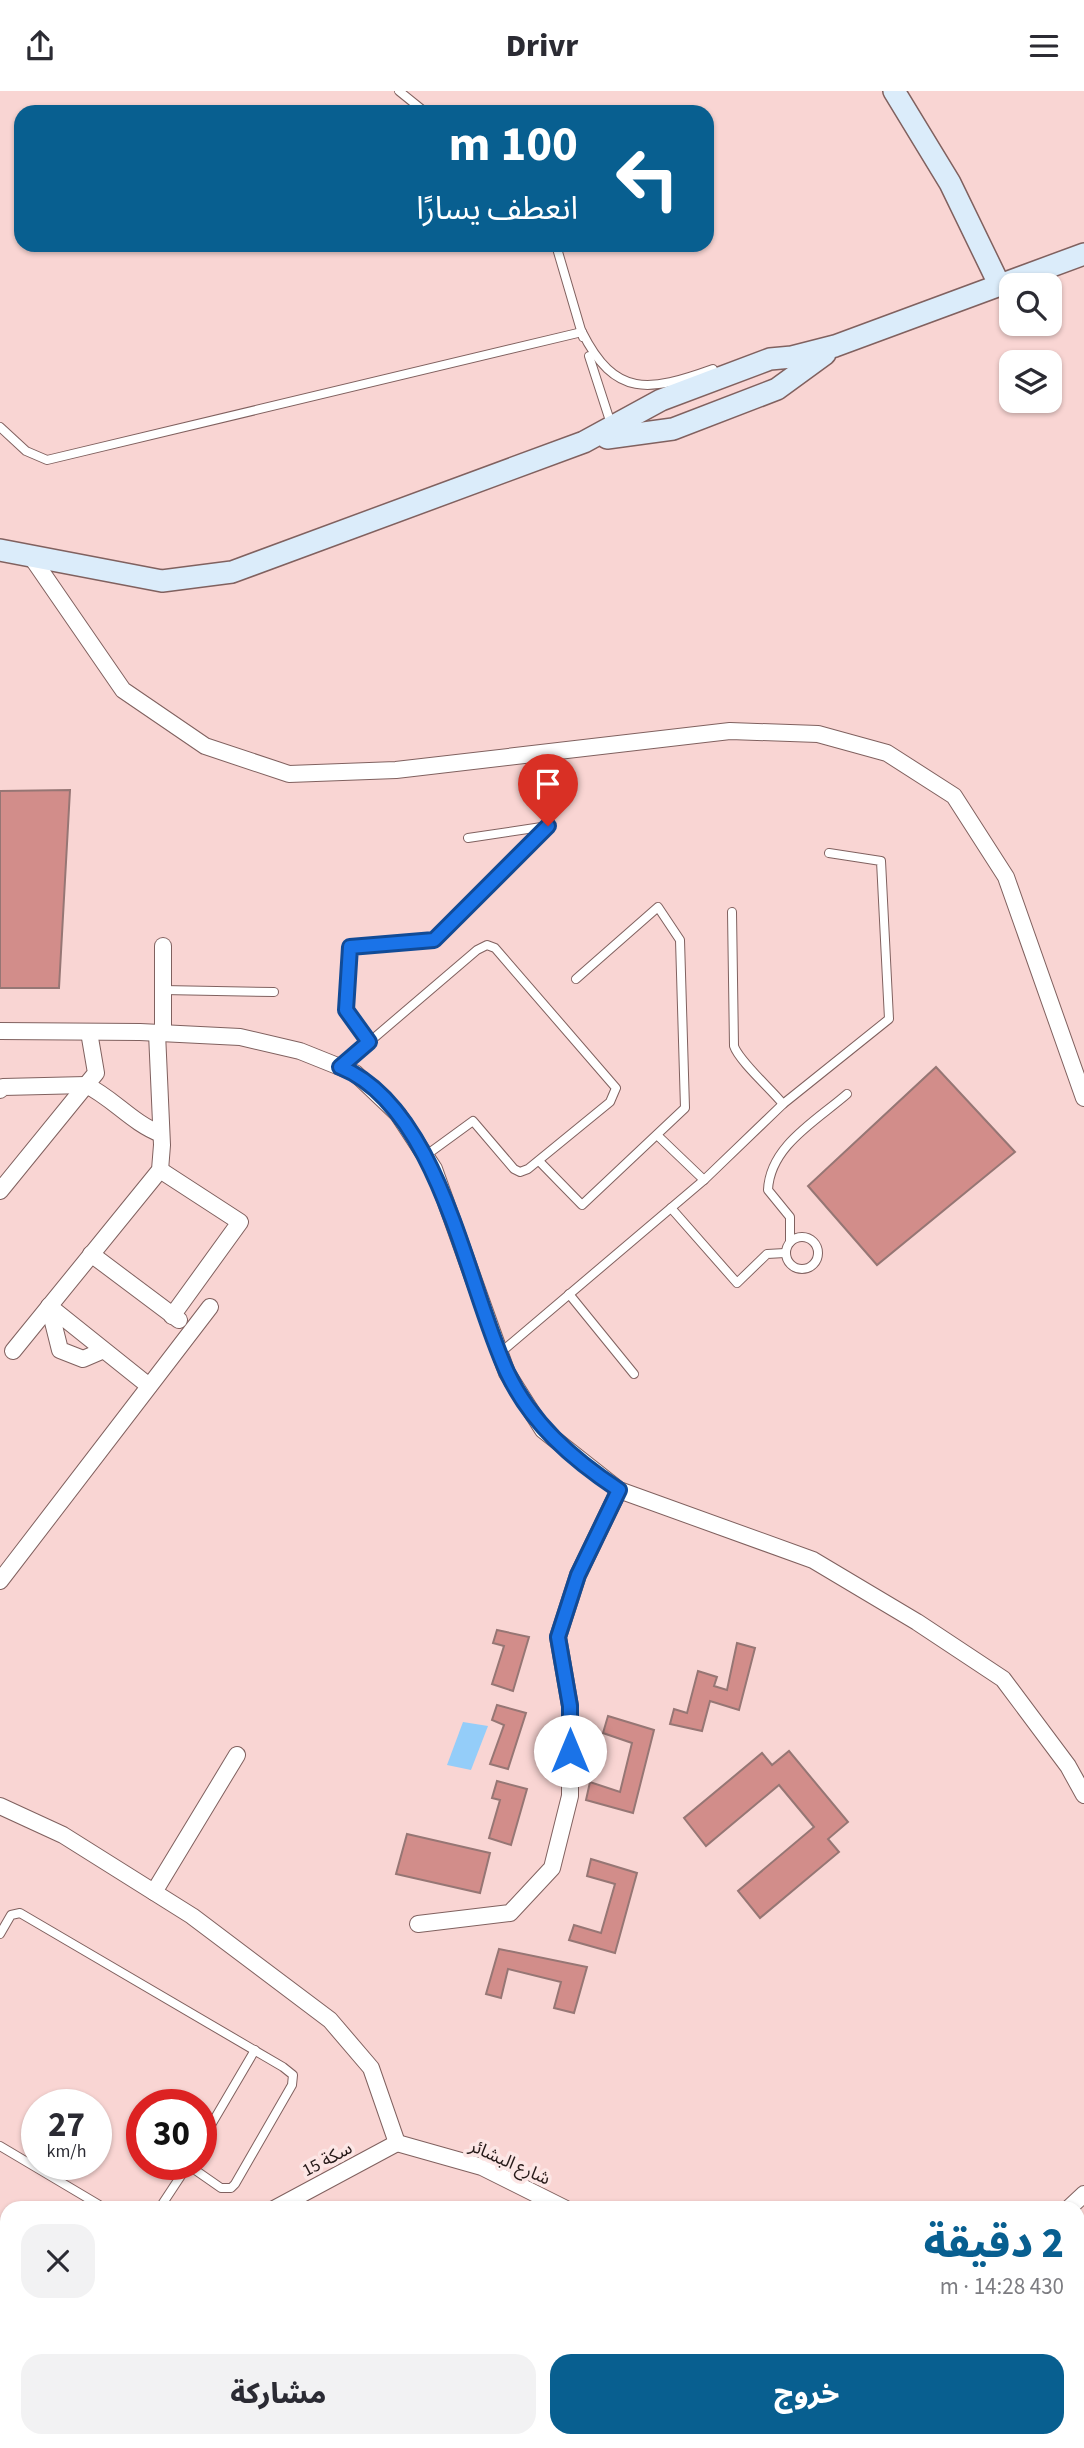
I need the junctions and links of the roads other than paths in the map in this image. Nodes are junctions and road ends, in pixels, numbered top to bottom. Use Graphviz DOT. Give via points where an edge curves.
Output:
graph roads {
  1 [pos="400,91"];
  2 [pos="894,91"];
  3 [pos="417,105"];
  4 [pos="558,252"];
  5 [pos="1084,254"];
  6 [pos="1030,273"];
  7 [pos="999,284"];
  8 [pos="582,332"];
  9 [pos="835,346"];
  10 [pos="770,359"];
  11 [pos="0,427"];
  12 [pos="613,432"];
  13 [pos="0,549"];
  14 [pos="30,555"];
  15 [pos="468,838"];
  16 [pos="829,852"];
  17 [pos="732,912"];
  18 [pos="163,946"];
  19 [pos="576,979"];
  20 [pos="163,991"];
  21 [pos="274,992"];
  22 [pos="0,1031"];
  23 [pos="89,1032"];
  24 [pos="160,1033"];
  25 [pos="369,1042"];
  26 [pos="340,1067"];
  27 [pos="86,1085"];
  28 [pos="0,1090"];
  29 [pos="847,1094"];
  30 [pos="1084,1098"];
  31 [pos="783,1104"];
  32 [pos="161,1134"];
  33 [pos="657,1135"];
  34 [pos="425,1156"];
  35 [pos="539,1161"];
  36 [pos="160,1170"];
  37 [pos="704,1180"];
  38 [pos="0,1191"];
  39 [pos="671,1208"];
  40 [pos="790,1242"];
  41 [pos="785,1253"];
  42 [pos="91,1254"];
  43 [pos="569,1294"];
  44 [pos="49,1306"];
  45 [pos="210,1307"];
  46 [pos="172,1315"];
  47 [pos="192,1330"];
  48 [pos="104,1350"];
  49 [pos="13,1351"];
  50 [pos="500,1353"];
  51 [pos="634,1374"];
  52 [pos="149,1386"];
  53 [pos="619,1490"];
  54 [pos="0,1581"];
  55 [pos="237,1755"];
  56 [pos="1084,1795"];
  57 [pos="0,1806"];
  58 [pos="153,1892"];
  59 [pos="418,1924"];
  60 [pos="0,1934"];
  61 [pos="255,2050"];
  62 [pos="217,2115"];
  63 [pos="397,2143"];
  64 [pos="0,2145"];
  65 [pos="178,2180"];
  66 [pos="210,2180"];
  67 [pos="88,2201"];
  68 [pos="164,2201"];
  69 [pos="289,2201"];
  70 [pos="550,2201"];
  1 -- 3 [label="lane"];
  2 -- 7 [label="street" via="950,183"];
  4 -- 8 [label="lane"];
  5 -- 6 [label="street"];
  7 -- 9 [label="street"];
  8 -- 10 [label="lane" via="596,360 612,376 649,385 742,359"];
  8 -- 11 [label="lane" via="47,460 26,451"];
  8 -- 12 [label="lane"];
  9 -- 10 [label="street"];
  9 -- 12 [label="street" via="778,389 673,429"];
  10 -- 12 [label="street" via="661,400"];
  12 -- 14 [label="street" via="232,572 162,581"];
  13 -- 14 [label="street"];
  14 -- 30 [label="street" via="123,690 205,745 289,774 396,769 730,731 818,734 887,753 954,796 1006,877"];
  15 -- 25 [label="lane" via="548,826 434,940 350,947 346,1010"];
  16 -- 31 [label="lane" via="881,861 889,1019"];
  17 -- 31 [label="lane" via="734,1046 742,1063 756,1072"];
  18 -- 20 [label="street"];
  19 -- 33 [label="lane" via="658,907 680,940 685,1108"];
  20 -- 21 [label="lane"];
  20 -- 24 [label="street"];
  22 -- 23 [label="street"];
  23 -- 24 [label="street"];
  23 -- 27 [label="street" via="96,1073"];
  24 -- 26 [label="street" via="240,1037 300,1051"];
  24 -- 32 [label="street"];
  25 -- 26 [label="lane"];
  25 -- 35 [label="lane" via="477,950 487,945 495,948 616,1088 610,1103"];
  26 -- 34 [label="street" via="355,1073 398,1114"];
  27 -- 28 [label="street"];
  27 -- 32 [label="street" via="145,1128"];
  27 -- 38 [label="street"];
  29 -- 40 [label="lane" via="779,1152 769,1173 768,1190 790,1217"];
  31 -- 37 [label="lane"];
  32 -- 36 [label="street"];
  33 -- 35 [label="lane" via="582,1205"];
  33 -- 37 [label="lane"];
  34 -- 35 [label="lane" via="473,1121 513,1169 520,1172"];
  34 -- 50 [label="street"];
  36 -- 42 [label="street"];
  36 -- 46 [label="street" via="240,1222"];
  37 -- 39 [label="lane"];
  39 -- 41 [label="lane" via="737,1283 767,1254"];
  39 -- 43 [label="lane"];
  40 -- 41 [label="lane"];
  40 -- 41 [label="lane" via="802,1237 814,1242 820,1253 814,1264 800,1269 790,1264"];
  42 -- 44 [label="street"];
  42 -- 46 [label="street"];
  43 -- 50 [label="lane"];
  43 -- 51 [label="lane"];
  44 -- 48 [label="street"];
  44 -- 48 [label="street" via="60,1350 83,1359"];
  44 -- 49 [label="street"];
  45 -- 47 [label="street"];
  46 -- 47 [label="street"];
  47 -- 52 [label="street"];
  48 -- 52 [label="street"];
  50 -- 53 [label="street" via="543,1430"];
  52 -- 54 [label="street"];
  53 -- 56 [label="street" via="813,1560 918,1622 1003,1679"];
  53 -- 59 [label="street" via="578,1575 558,1637 570,1706 570,1796 552,1868 510,1913"];
  55 -- 58 [label="street"];
  57 -- 58 [label="street" via="63,1835"];
  58 -- 63 [label="street" via="330,2020 371,2068"];
  60 -- 61 [label="lane" via="11,1915 20,1913"];
  61 -- 62 [label="lane"];
  61 -- 66 [label="lane" via="290,2072 294,2080 235,2184 221,2188"];
  63 -- 69 [label="street, سكة 15"];
  63 -- 70 [label="street, شارع البشائر" via="482,2167"];
  64 -- 67 [label="lane"];
  65 -- 68 [label="lane"];
}
